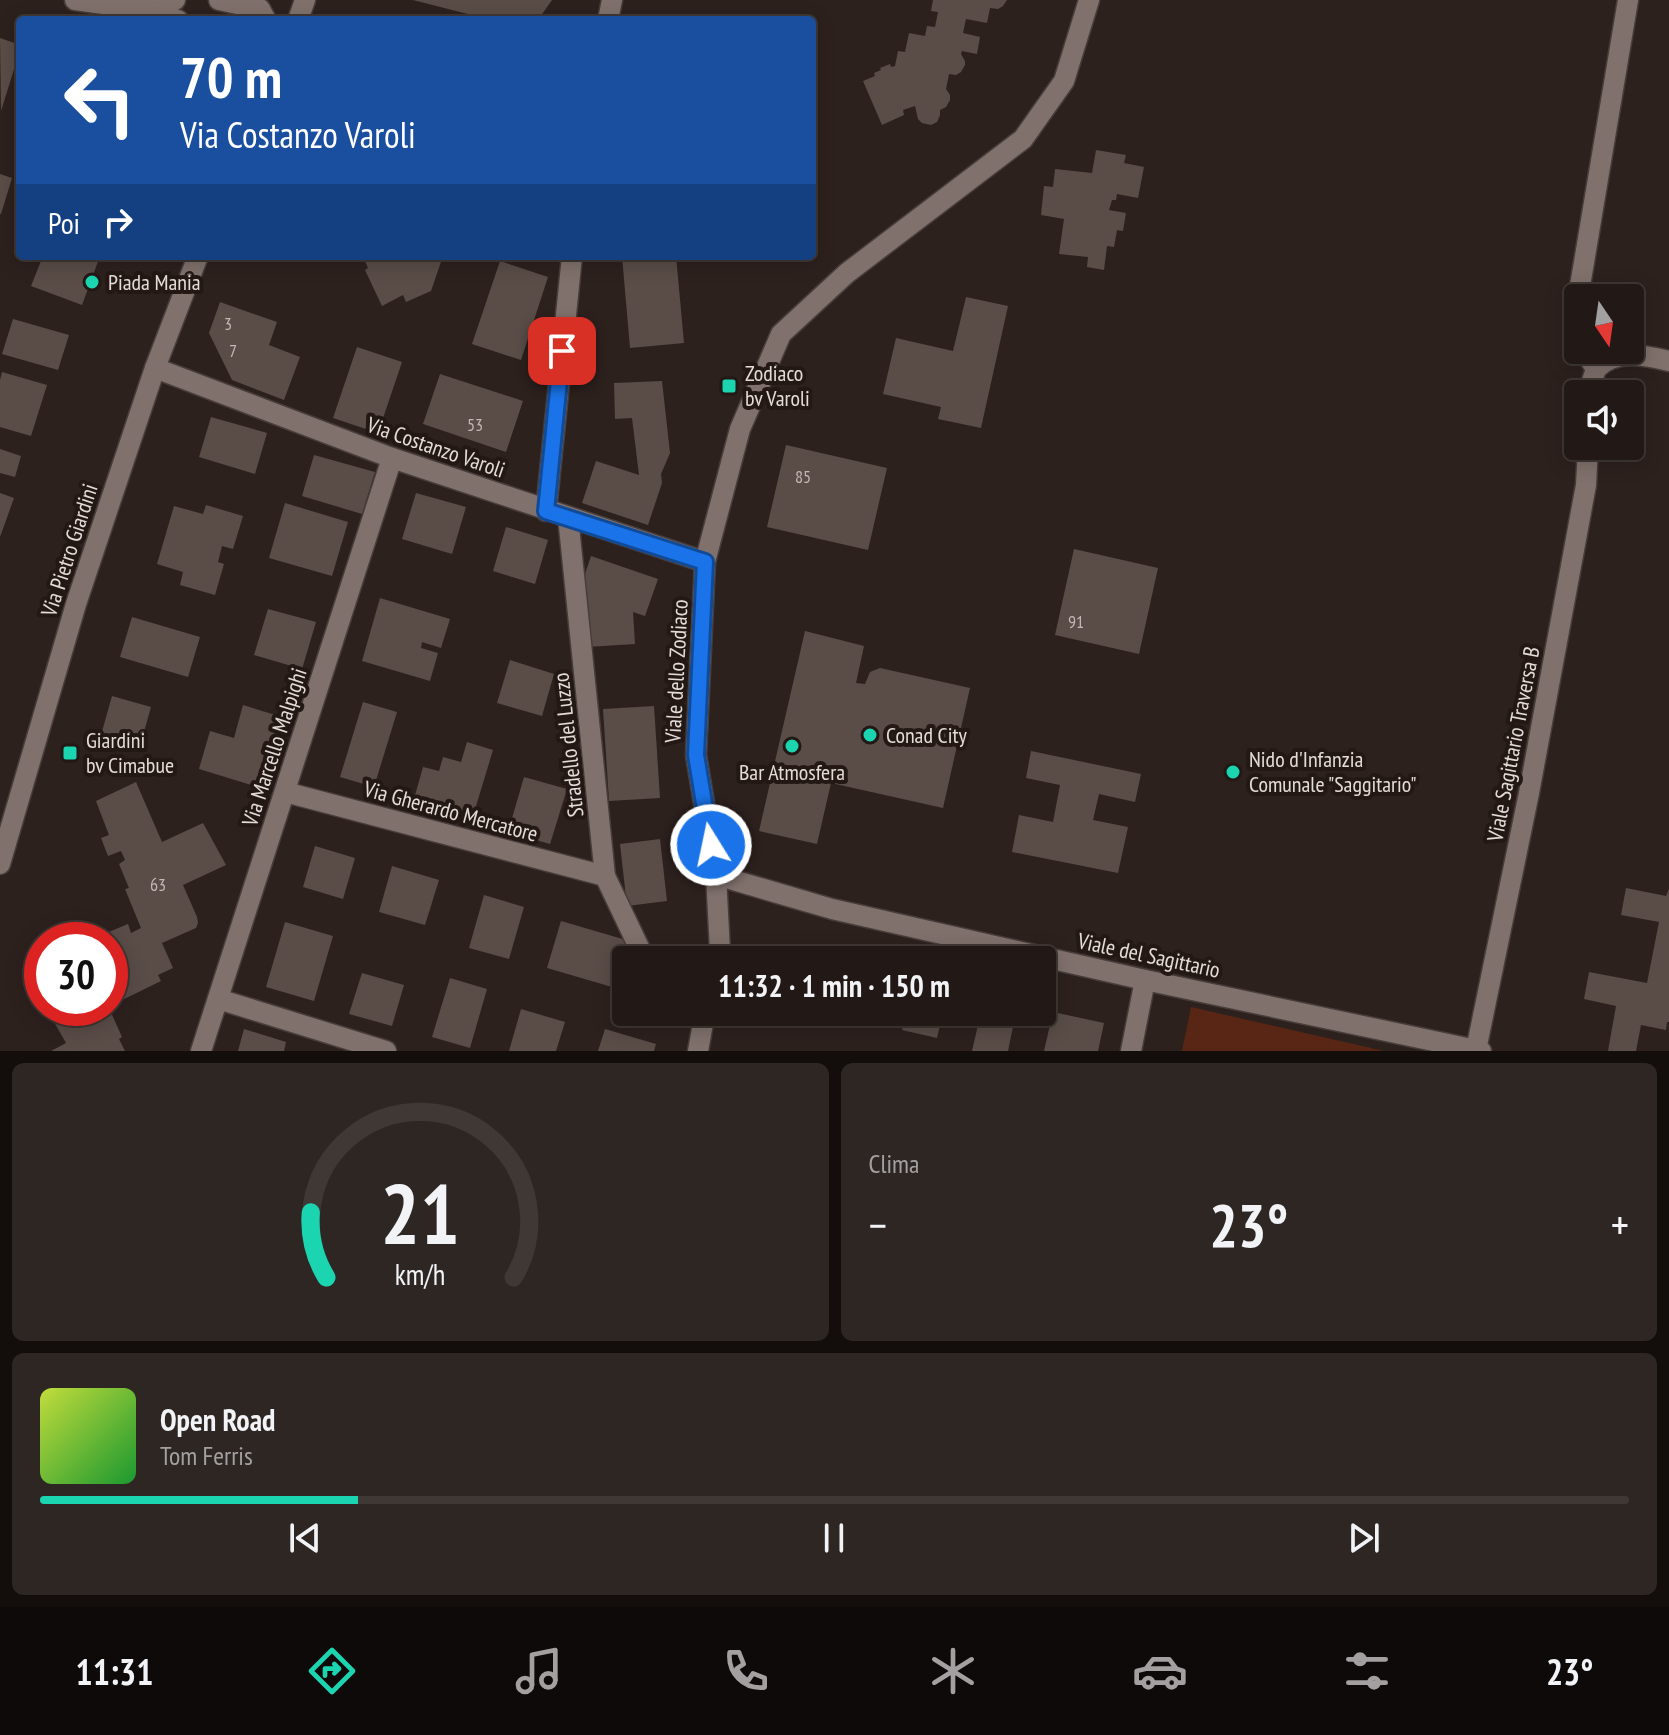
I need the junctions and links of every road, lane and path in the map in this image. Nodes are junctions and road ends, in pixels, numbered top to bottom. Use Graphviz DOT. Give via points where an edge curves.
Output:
graph roads {
  1 [pos="75,0"];
  2 [pos="175,0"];
  3 [pos="219,0"];
  4 [pos="1089,0"];
  5 [pos="1628,0"];
  6 [pos="147,10"];
  7 [pos="166,16"];
  8 [pos="264,16"];
  9 [pos="196,260"];
  10 [pos="572,260"];
  11 [pos="1581,284"];
  12 [pos="1669,361"];
  13 [pos="1593,364"];
  14 [pos="155,368"];
  15 [pos="1596,369"];
  16 [pos="1592,380"];
  17 [pos="392,458"];
  18 [pos="1587,460"];
  19 [pos="546,511"];
  20 [pos="568,517"];
  21 [pos="705,562"];
  22 [pos="285,792"];
  23 [pos="0,864"];
  24 [pos="716,875"];
  25 [pos="605,876"];
  26 [pos="638,946"];
  27 [pos="720,946"];
  28 [pos="1145,980"];
  29 [pos="218,999"];
  30 [pos="702,1026"];
  31 [pos="1478,1050"];
  32 [pos="201,1051"];
  33 [pos="386,1051"];
  34 [pos="698,1051"];
  35 [pos="1131,1051"];
  1 -- 6 [label="street"];
  2 -- 6 [label="street"];
  3 -- 8 [label="street" via="260,9"];
  4 -- 21 [label="street, Viale dello Zodiaco" via="1064,81 1023,139 847,273 781,334 740,429"];
  5 -- 11 [label="street"];
  6 -- 7 [label="street"];
  9 -- 14 [label="street, Via Pietro Giardini"];
  10 -- 19 [label="street"];
  12 -- 15 [label="street" via="1617,356"];
  13 -- 15 [label="street"];
  14 -- 17 [label="street, Via Costanzo Varoli"];
  14 -- 23 [label="street, Via Pietro Giardini" via="76,604"];
  15 -- 16 [label="street"];
  17 -- 19 [label="street, Via Costanzo Varoli"];
  17 -- 22 [label="street, Via Marcello Malpighi"];
  18 -- 31 [label="street, Viale Sagittario Traversa B"];
  19 -- 20 [label="street, Via Costanzo Varoli"];
  20 -- 21 [label="street, Via Costanzo Varoli"];
  20 -- 25 [label="street, Stradello del Luzzo"];
  21 -- 24 [label="street, Viale dello Zodiaco" via="696,755"];
  22 -- 25 [label="street, Via Gherardo Mercatore"];
  22 -- 29 [label="street, Via Marcello Malpighi"];
  24 -- 27 [label="street, Viale dello Zodiaco"];
  24 -- 28 [label="street, Viale del Sagittario" via="832,909"];
  25 -- 26 [label="street, Stradello del Luzzo"];
  28 -- 31 [label="street, Viale del Sagittario"];
  28 -- 35 [label="street"];
  29 -- 32 [label="street, Via Marcello Malpighi"];
  29 -- 33 [label="street"];
  30 -- 34 [label="street"];
}
